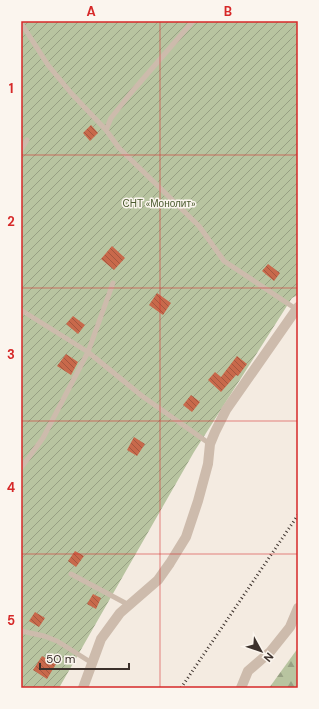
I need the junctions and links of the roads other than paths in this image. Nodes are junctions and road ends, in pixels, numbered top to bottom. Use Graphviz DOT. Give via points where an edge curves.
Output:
graph roads {
  1 [pos="193,21"];
  2 [pos="21,24"];
  3 [pos="106,130"];
  4 [pos="26,140"];
  5 [pos="21,150"];
  6 [pos="112,283"];
  7 [pos="297,308"];
  8 [pos="21,310"];
  9 [pos="88,352"];
  10 [pos="210,444"];
  11 [pos="21,468"];
  12 [pos="71,574"];
  13 [pos="129,605"];
  14 [pos="298,608"];
  15 [pos="21,631"];
  16 [pos="92,663"];
  17 [pos="83,688"];
  18 [pos="241,688"];
  1 -- 3 [label="lane" via="130,94 111,118"];
  2 -- 3 [label="lane" via="48,65"];
  3 -- 7 [label="lane" via="119,148 199,226 224,261"];
  4 -- 5 [label="lane"];
  6 -- 9 [label="lane"];
  7 -- 10 [label="street" via="226,410"];
  8 -- 9 [label="lane"];
  9 -- 10 [label="lane" via="142,396"];
  9 -- 11 [label="lane" via="43,438"];
  10 -- 13 [label="street" via="208,464 186,538 158,580"];
  12 -- 13 [label="lane"];
  13 -- 16 [label="street" via="101,639"];
  14 -- 18 [label="street" via="290,627 270,652 248,670"];
  15 -- 16 [label="lane" via="57,641"];
  16 -- 17 [label="street"];
}
